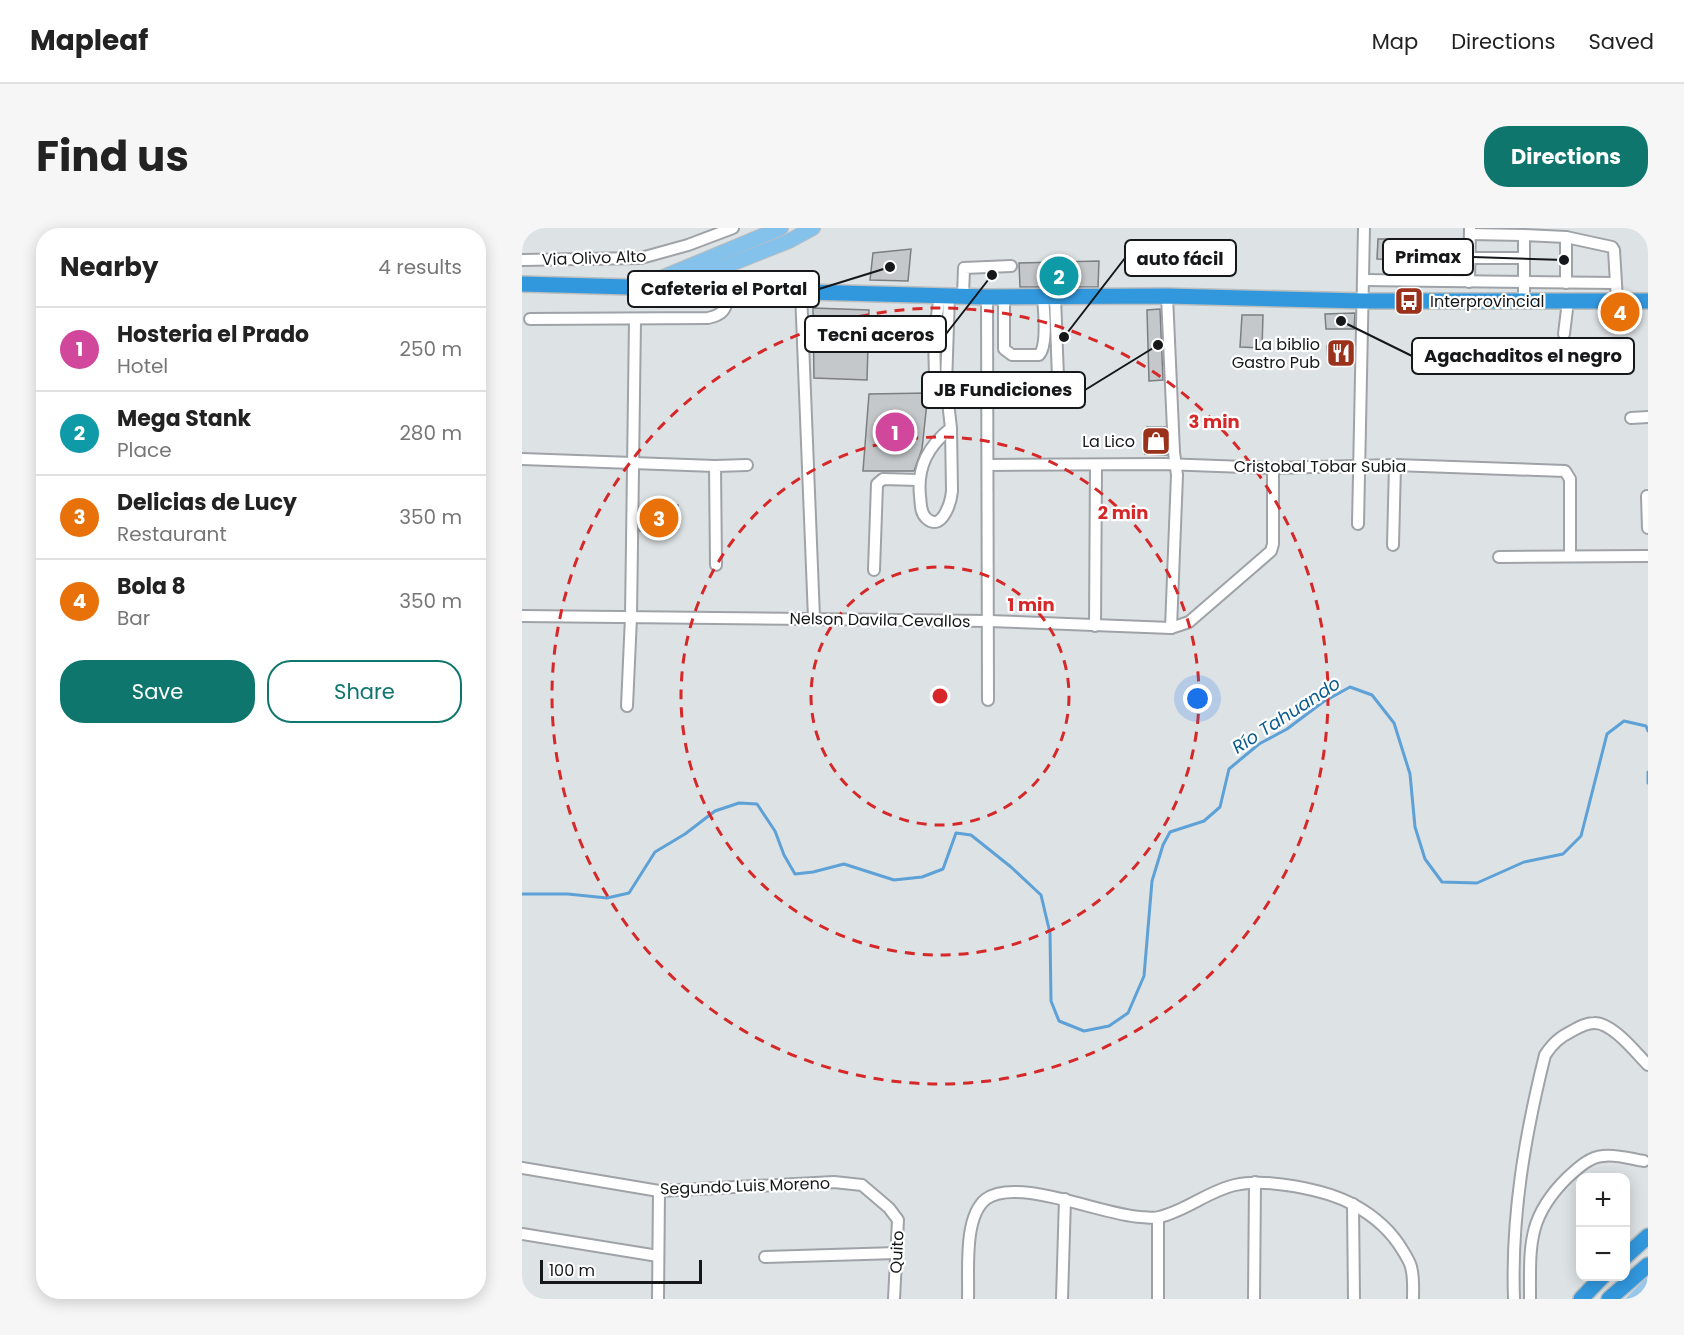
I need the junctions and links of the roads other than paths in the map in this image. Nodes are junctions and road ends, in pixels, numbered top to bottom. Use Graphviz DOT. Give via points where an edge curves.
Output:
graph roads {
  1 [pos="733,228"];
  2 [pos="781,228"];
  3 [pos="813,228"];
  4 [pos="1364,228"];
  5 [pos="1470,231"];
  6 [pos="1524,235"];
  7 [pos="1566,237"];
  8 [pos="1469,258"];
  9 [pos="1524,258"];
  10 [pos="522,260"];
  11 [pos="1011,266"];
  12 [pos="1363,280"];
  13 [pos="1469,282"];
  14 [pos="1523,283"];
  15 [pos="1566,283"];
  16 [pos="1615,283"];
  17 [pos="522,284"];
  18 [pos="636,288"];
  19 [pos="669,289"];
  20 [pos="730,290"];
  21 [pos="801,292"];
  22 [pos="951,295"];
  23 [pos="1167,296"];
  24 [pos="987,297"];
  25 [pos="1004,297"];
  26 [pos="1049,297"];
  27 [pos="1617,300"];
  28 [pos="1363,301"];
  29 [pos="1524,301"];
  30 [pos="1568,301"];
  31 [pos="1648,301"];
  32 [pos="530,319"];
  33 [pos="635,320"];
  34 [pos="1564,334"];
  35 [pos="1058,378"];
  36 [pos="1648,417"];
  37 [pos="1631,418"];
  38 [pos="951,428"];
  39 [pos="522,459"];
  40 [pos="634,464"];
  41 [pos="747,465"];
  42 [pos="989,465"];
  43 [pos="1096,465"];
  44 [pos="1176,465"];
  45 [pos="1395,465"];
  46 [pos="715,466"];
  47 [pos="1360,466"];
  48 [pos="1273,468"];
  49 [pos="918,480"];
  50 [pos="1647,496"];
  51 [pos="1358,524"];
  52 [pos="1648,528"];
  53 [pos="1393,545"];
  54 [pos="1570,556"];
  55 [pos="1648,556"];
  56 [pos="1499,558"];
  57 [pos="716,565"];
  58 [pos="874,570"];
  59 [pos="522,616"];
  60 [pos="632,617"];
  61 [pos="814,618"];
  62 [pos="989,621"];
  63 [pos="1095,626"];
  64 [pos="1171,628"];
  65 [pos="988,700"];
  66 [pos="627,706"];
  67 [pos="1648,1065"];
  68 [pos="1644,1161"];
  69 [pos="522,1168"];
  70 [pos="1255,1182"];
  71 [pos="659,1191"];
  72 [pos="1065,1199"];
  73 [pos="1353,1204"];
  74 [pos="889,1208"];
  75 [pos="1158,1218"];
  76 [pos="522,1234"];
  77 [pos="1648,1236"];
  78 [pos="1630,1252"];
  79 [pos="897,1253"];
  80 [pos="658,1256"];
  81 [pos="765,1257"];
  82 [pos="1648,1265"];
  83 [pos="1598,1281"];
  84 [pos="658,1299"];
  85 [pos="894,1299"];
  86 [pos="968,1299"];
  87 [pos="1062,1299"];
  88 [pos="1158,1299"];
  89 [pos="1254,1299"];
  90 [pos="1354,1299"];
  91 [pos="1413,1299"];
  92 [pos="1514,1299"];
  93 [pos="1530,1299"];
  94 [pos="1581,1299"];
  95 [pos="1609,1299"];
  1 -- 10 [label="street, Via Olivo Alto" via="641,258"];
  2 -- 18 [label="main road"];
  3 -- 19 [label="main road"];
  4 -- 12 [label="street"];
  5 -- 6 [label="street"];
  5 -- 8 [label="street"];
  6 -- 7 [label="street"];
  6 -- 9 [label="street"];
  7 -- 15 [label="street"];
  7 -- 16 [label="street" via="1612,247"];
  8 -- 9 [label="street"];
  8 -- 13 [label="street"];
  9 -- 14 [label="street"];
  11 -- 22 [label="street" via="964,268"];
  12 -- 13 [label="street"];
  12 -- 28 [label="street"];
  13 -- 14 [label="street"];
  14 -- 15 [label="street"];
  14 -- 29 [label="street"];
  15 -- 16 [label="street"];
  16 -- 27 [label="street"];
  17 -- 18 [label="highway"];
  18 -- 19 [label="highway"];
  19 -- 20 [label="highway"];
  20 -- 21 [label="highway"];
  20 -- 33 [label="street" via="724,311 718,316"];
  21 -- 22 [label="highway"];
  21 -- 61 [label="street"];
  22 -- 24 [label="highway"];
  22 -- 38 [label="street" via="934,336 935,377 938,383 946,385"];
  23 -- 26 [label="highway"];
  23 -- 28 [label="highway"];
  23 -- 44 [label="street"];
  24 -- 25 [label="highway"];
  24 -- 42 [label="street"];
  25 -- 26 [label="highway"];
  25 -- 26 [label="street" via="1004,349 1012,355 1039,355 1043,351"];
  26 -- 35 [label="street"];
  27 -- 30 [label="highway"];
  27 -- 31 [label="highway"];
  28 -- 29 [label="highway"];
  28 -- 47 [label="street"];
  29 -- 30 [label="highway"];
  30 -- 34 [label="street"];
  32 -- 33 [label="street"];
  33 -- 40 [label="street"];
  36 -- 37 [label="street"];
  38 -- 49 [label="street" via="928,451"];
  38 -- 49 [label="street" via="951,500 940,520 932,521 921,511"];
  39 -- 40 [label="street"];
  40 -- 46 [label="street"];
  40 -- 60 [label="street"];
  41 -- 46 [label="street"];
  42 -- 43 [label="street, Cristobal Tobar Subia"];
  42 -- 62 [label="street"];
  43 -- 44 [label="street, Cristobal Tobar Subia"];
  43 -- 63 [label="street"];
  44 -- 48 [label="street, Cristobal Tobar Subia"];
  44 -- 64 [label="street"];
  45 -- 47 [label="street, Cristobal Tobar Subia"];
  45 -- 53 [label="street"];
  45 -- 54 [label="street, Cristobal Tobar Subia" via="1565,471 1570,479"];
  46 -- 57 [label="street"];
  47 -- 48 [label="street, Cristobal Tobar Subia"];
  47 -- 51 [label="street"];
  48 -- 64 [label="street, Nelson Davila Cevallos" via="1271,550 1190,622"];
  49 -- 58 [label="street" via="883,479 877,484"];
  50 -- 52 [label="street"];
  54 -- 55 [label="street"];
  54 -- 56 [label="street"];
  59 -- 60 [label="street, Nelson Davila Cevallos"];
  60 -- 61 [label="street, Nelson Davila Cevallos"];
  60 -- 66 [label="street"];
  61 -- 62 [label="street, Nelson Davila Cevallos"];
  62 -- 63 [label="street, Nelson Davila Cevallos"];
  62 -- 65 [label="street"];
  63 -- 64 [label="street, Nelson Davila Cevallos"];
  67 -- 92 [label="street" via="1607,1026 1595,1022 1561,1036 1545,1054 1518,1191"];
  68 -- 93 [label="street" via="1604,1155 1594,1158 1554,1191 1533,1229"];
  69 -- 71 [label="street, Segundo Luis Moreno"];
  70 -- 73 [label="street" via="1312,1190"];
  70 -- 75 [label="street" via="1233,1185"];
  70 -- 89 [label="street"];
  71 -- 74 [label="street, Segundo Luis Moreno" via="834,1182 862,1185"];
  71 -- 80 [label="street"];
  72 -- 75 [label="street" via="1135,1217"];
  72 -- 86 [label="street" via="1005,1192 987,1198 974,1215"];
  72 -- 87 [label="street"];
  73 -- 90 [label="street"];
  73 -- 91 [label="street" via="1389,1231 1411,1266"];
  74 -- 79 [label="street, Quito" via="898,1220"];
  75 -- 88 [label="street"];
  76 -- 80 [label="street"];
  77 -- 78 [label="highway"];
  79 -- 81 [label="street"];
  79 -- 85 [label="street, Quito"];
  80 -- 84 [label="street"];
  82 -- 95 [label="highway"];
  83 -- 94 [label="highway"];
}
